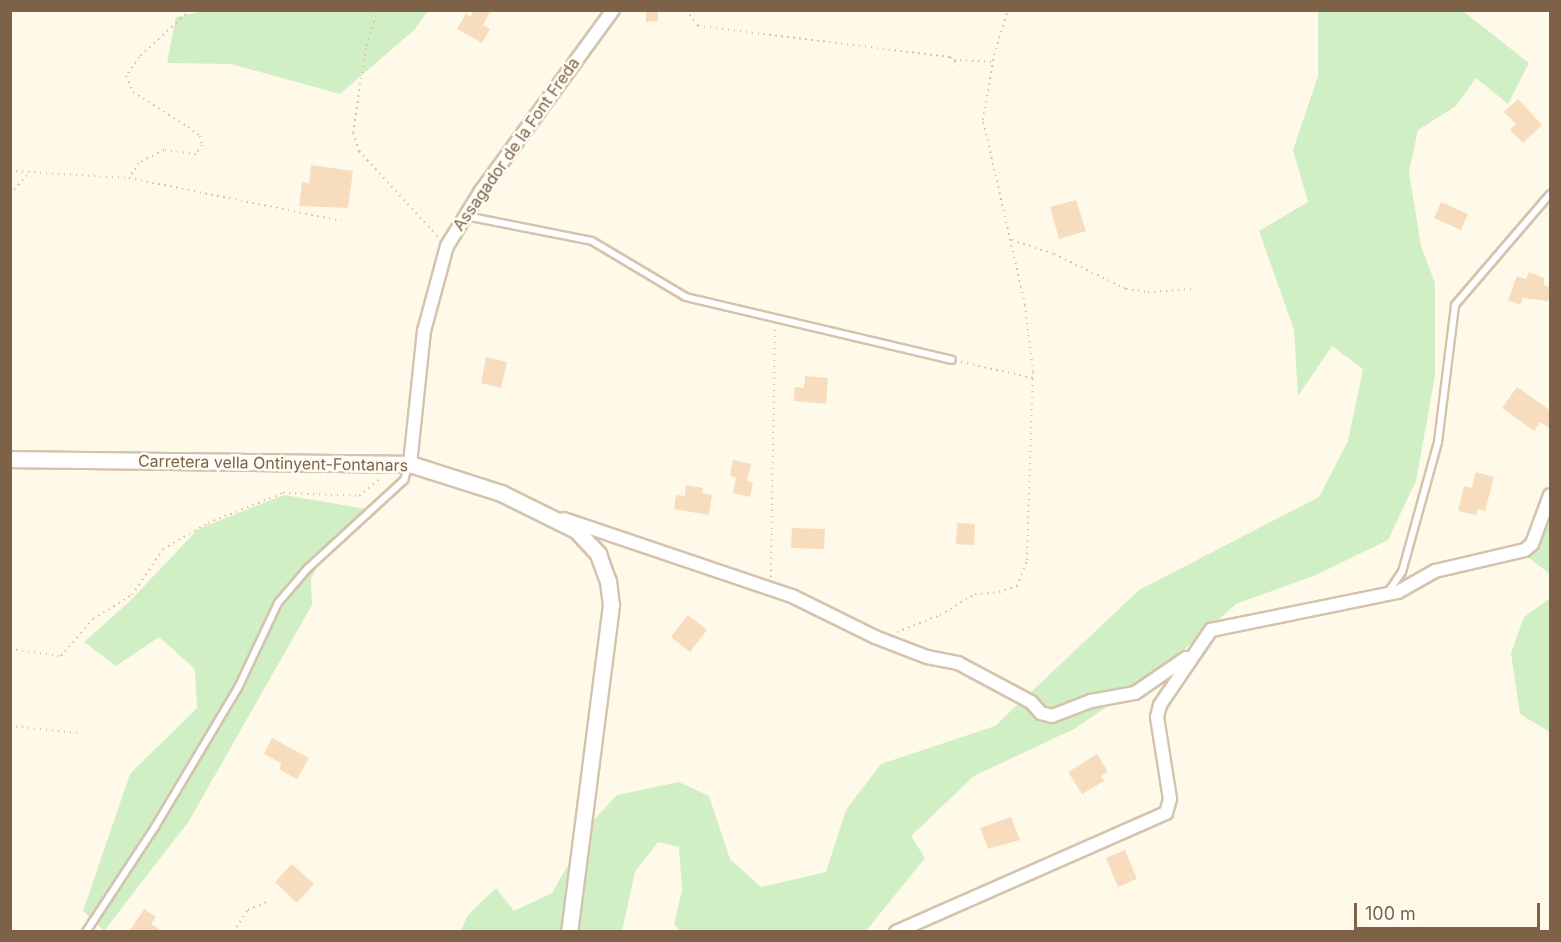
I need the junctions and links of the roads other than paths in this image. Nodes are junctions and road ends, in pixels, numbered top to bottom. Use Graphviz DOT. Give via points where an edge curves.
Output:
graph roads {
  1 [pos="613,10"];
  2 [pos="1551,194"];
  3 [pos="465,216"];
  4 [pos="952,360"];
  5 [pos="10,459"];
  6 [pos="410,464"];
  7 [pos="1551,495"];
  8 [pos="556,518"];
  9 [pos="1384,595"];
  10 [pos="1192,654"];
  11 [pos="904,930"];
  12 [pos="86,932"];
  13 [pos="569,932"];
  1 -- 3 [label="street, Assagador de la Font Freda"];
  2 -- 9 [label="lane" via="1455,305 1438,442 1402,572"];
  3 -- 4 [label="lane" via="592,241 686,297"];
  3 -- 6 [label="street, Assagador de la Font Freda" via="447,246 424,331"];
  5 -- 6 [label="street, Carretera vella Ontinyent-Fontanars"];
  6 -- 8 [label="street, Carretera vella Ontinyent-Fontanars" via="491,489"];
  6 -- 12 [label="lane" via="398,486 307,569 278,603 238,688 155,827"];
  7 -- 9 [label="street" via="1532,544 1524,550 1435,571"];
  8 -- 10 [label="street" via="816,606 875,637 927,657 958,663 1052,716 1091,701 1135,693"];
  8 -- 13 [label="street, Carretera vella Ontinyent-Fontanars" via="576,530 598,554 608,581 611,605"];
  9 -- 10 [label="street" via="1219,625 1204,636"];
  10 -- 11 [label="street" via="1160,705 1158,717 1170,799 1166,813"];
}
